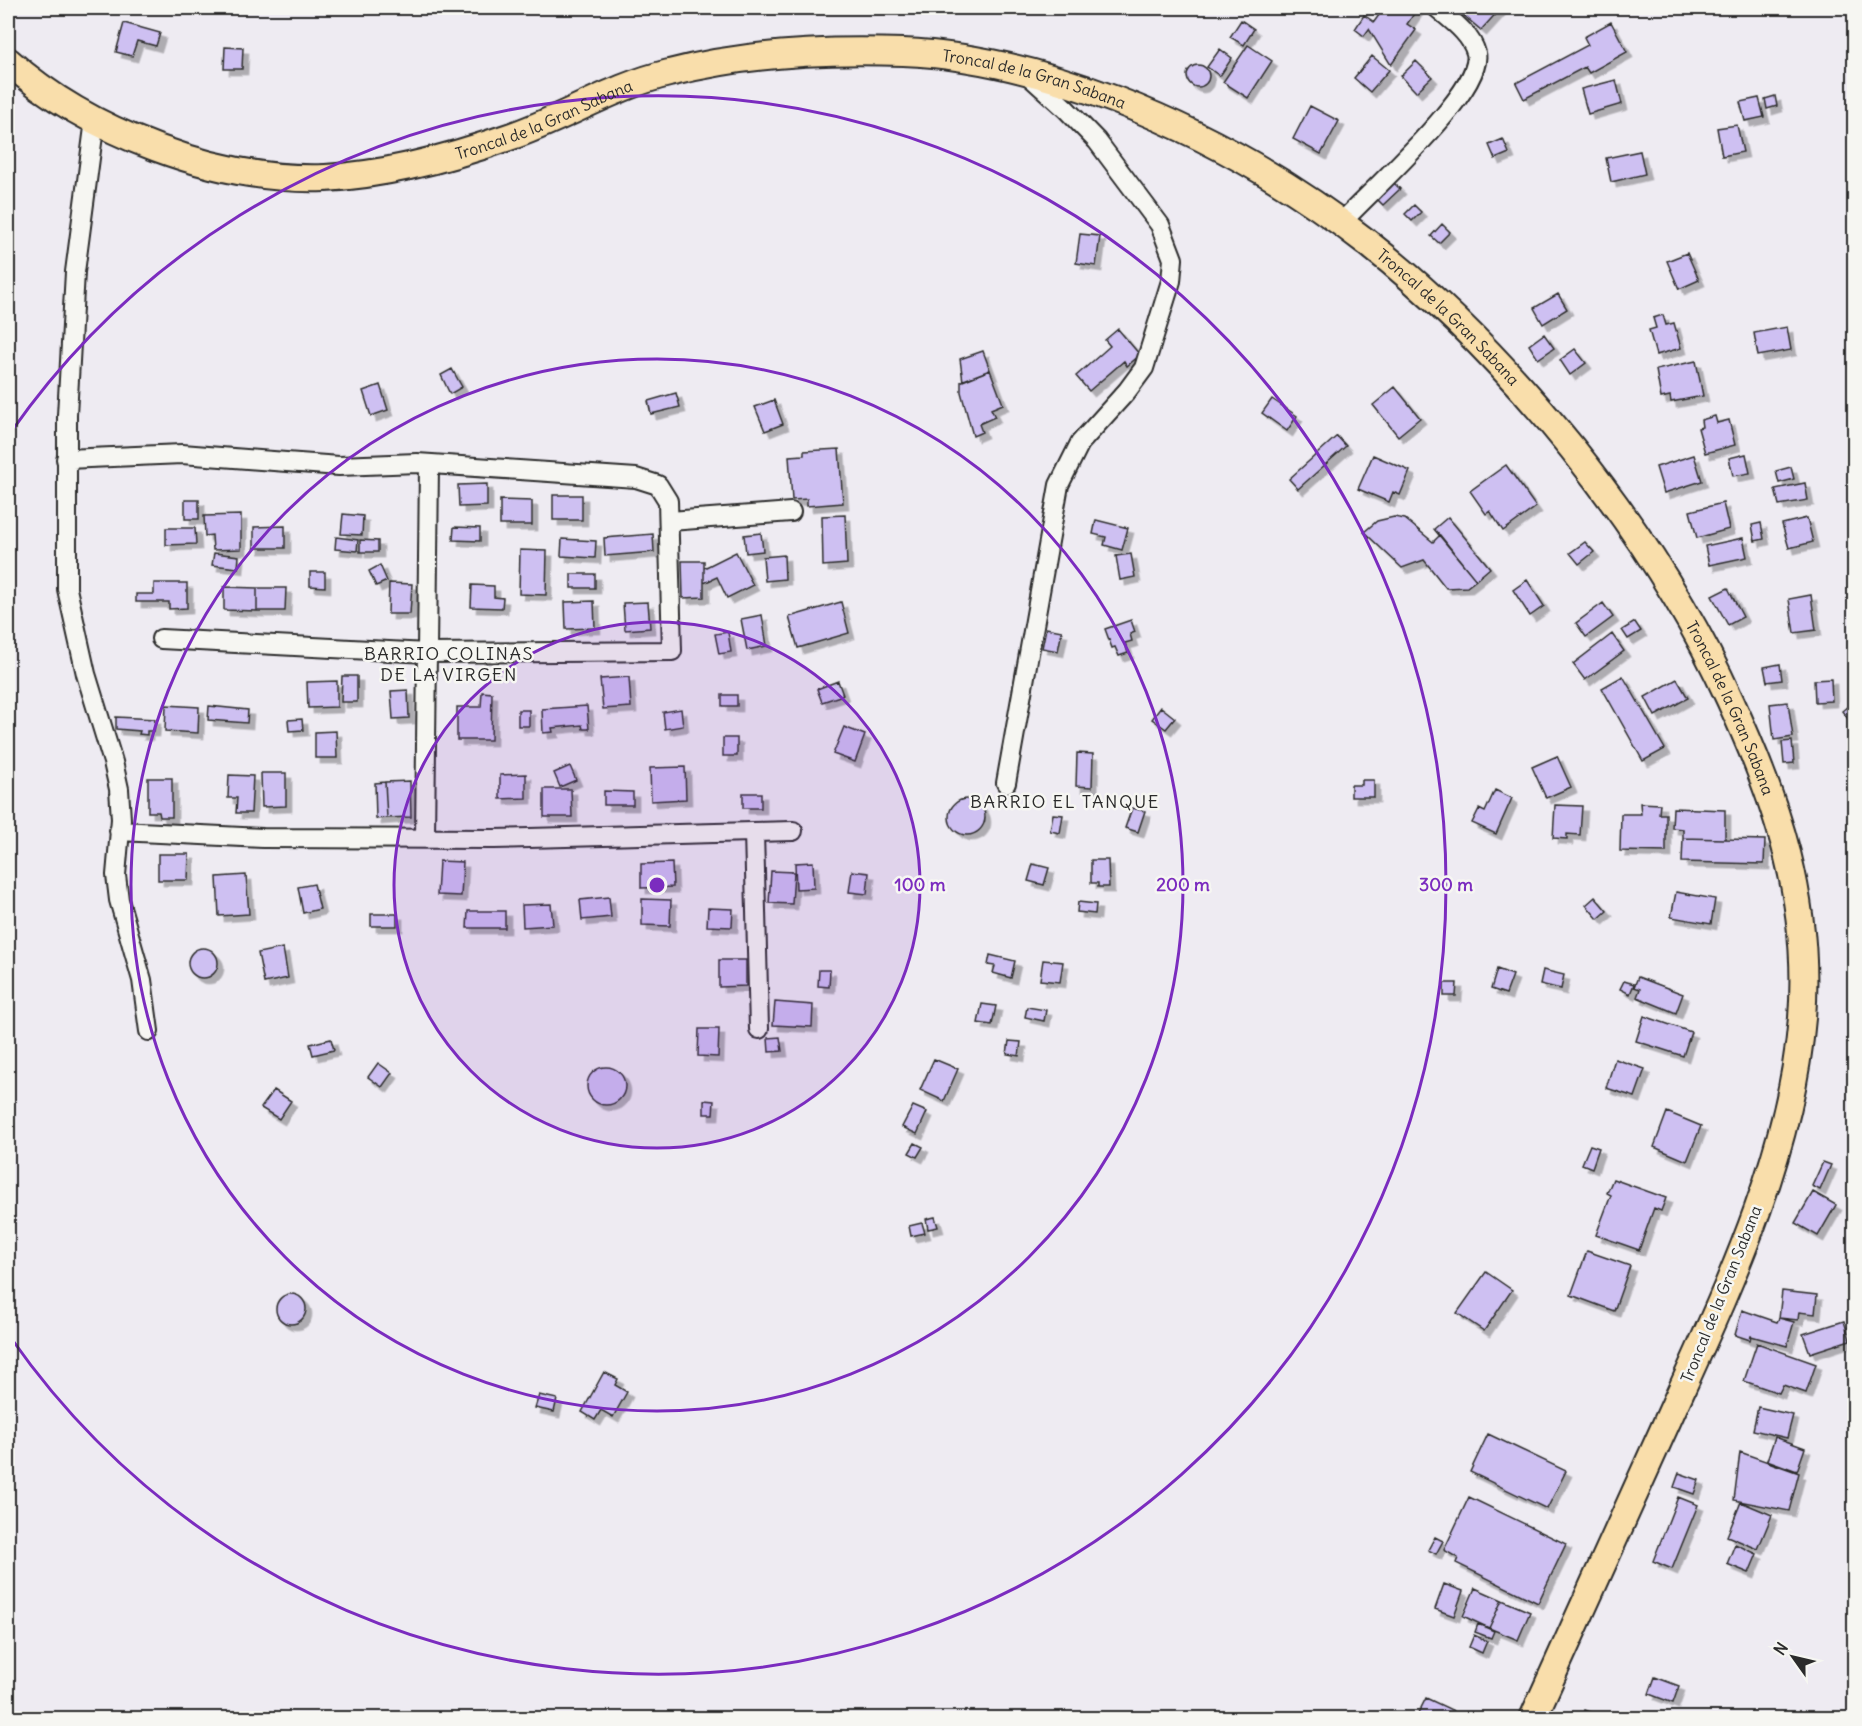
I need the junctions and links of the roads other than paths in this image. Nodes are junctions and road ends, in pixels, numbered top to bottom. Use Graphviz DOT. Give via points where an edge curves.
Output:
graph roads {
  1 [pos="1437,8"];
  2 [pos="8,61"];
  3 [pos="1023,70"];
  4 [pos="95,120"];
  5 [pos="1342,222"];
  6 [pos="66,459"];
  7 [pos="429,465"];
  8 [pos="791,512"];
  9 [pos="670,521"];
  10 [pos="161,639"];
  11 [pos="427,653"];
  12 [pos="1006,783"];
  13 [pos="119,831"];
  14 [pos="793,831"];
  15 [pos="754,832"];
  16 [pos="425,838"];
  17 [pos="759,1029"];
  18 [pos="149,1031"];
  19 [pos="1533,1719"];
  1 -- 5 [label="street" via="1472,42 1476,53 1474,70 1452,108"];
  2 -- 4 [label="highway, Troncal de la Gran Sabana" via="65,105"];
  3 -- 4 [label="highway, Troncal de la Gran Sabana" via="972,58 895,52 815,53 702,66 660,74 511,137 405,165 325,178 232,169 161,148"];
  3 -- 5 [label="highway, Troncal de la Gran Sabana" via="1106,96 1198,134"];
  3 -- 12 [label="street" via="1066,108 1131,184 1160,225 1171,249 1173,268 1144,368 1080,443 1059,485"];
  4 -- 6 [label="street" via="75,272"];
  5 -- 19 [label="highway, Troncal de la Gran Sabana" via="1443,305 1493,355 1605,489 1671,585 1715,666 1754,753 1787,847 1800,911 1800,1042 1786,1108 1752,1224 1711,1325"];
  6 -- 7 [label="street" via="182,454 339,466"];
  6 -- 13 [label="street" via="67,589 86,674 115,771"];
  7 -- 9 [label="street" via="648,480 666,494"];
  7 -- 11 [label="street"];
  8 -- 9 [label="street"];
  9 -- 11 [label="street" via="672,651"];
  10 -- 11 [label="street"];
  11 -- 16 [label="street"];
  13 -- 16 [label="street" via="263,838"];
  13 -- 18 [label="street" via="118,892 142,980"];
  14 -- 15 [label="street"];
  15 -- 16 [label="street"];
  15 -- 17 [label="street"];
}
